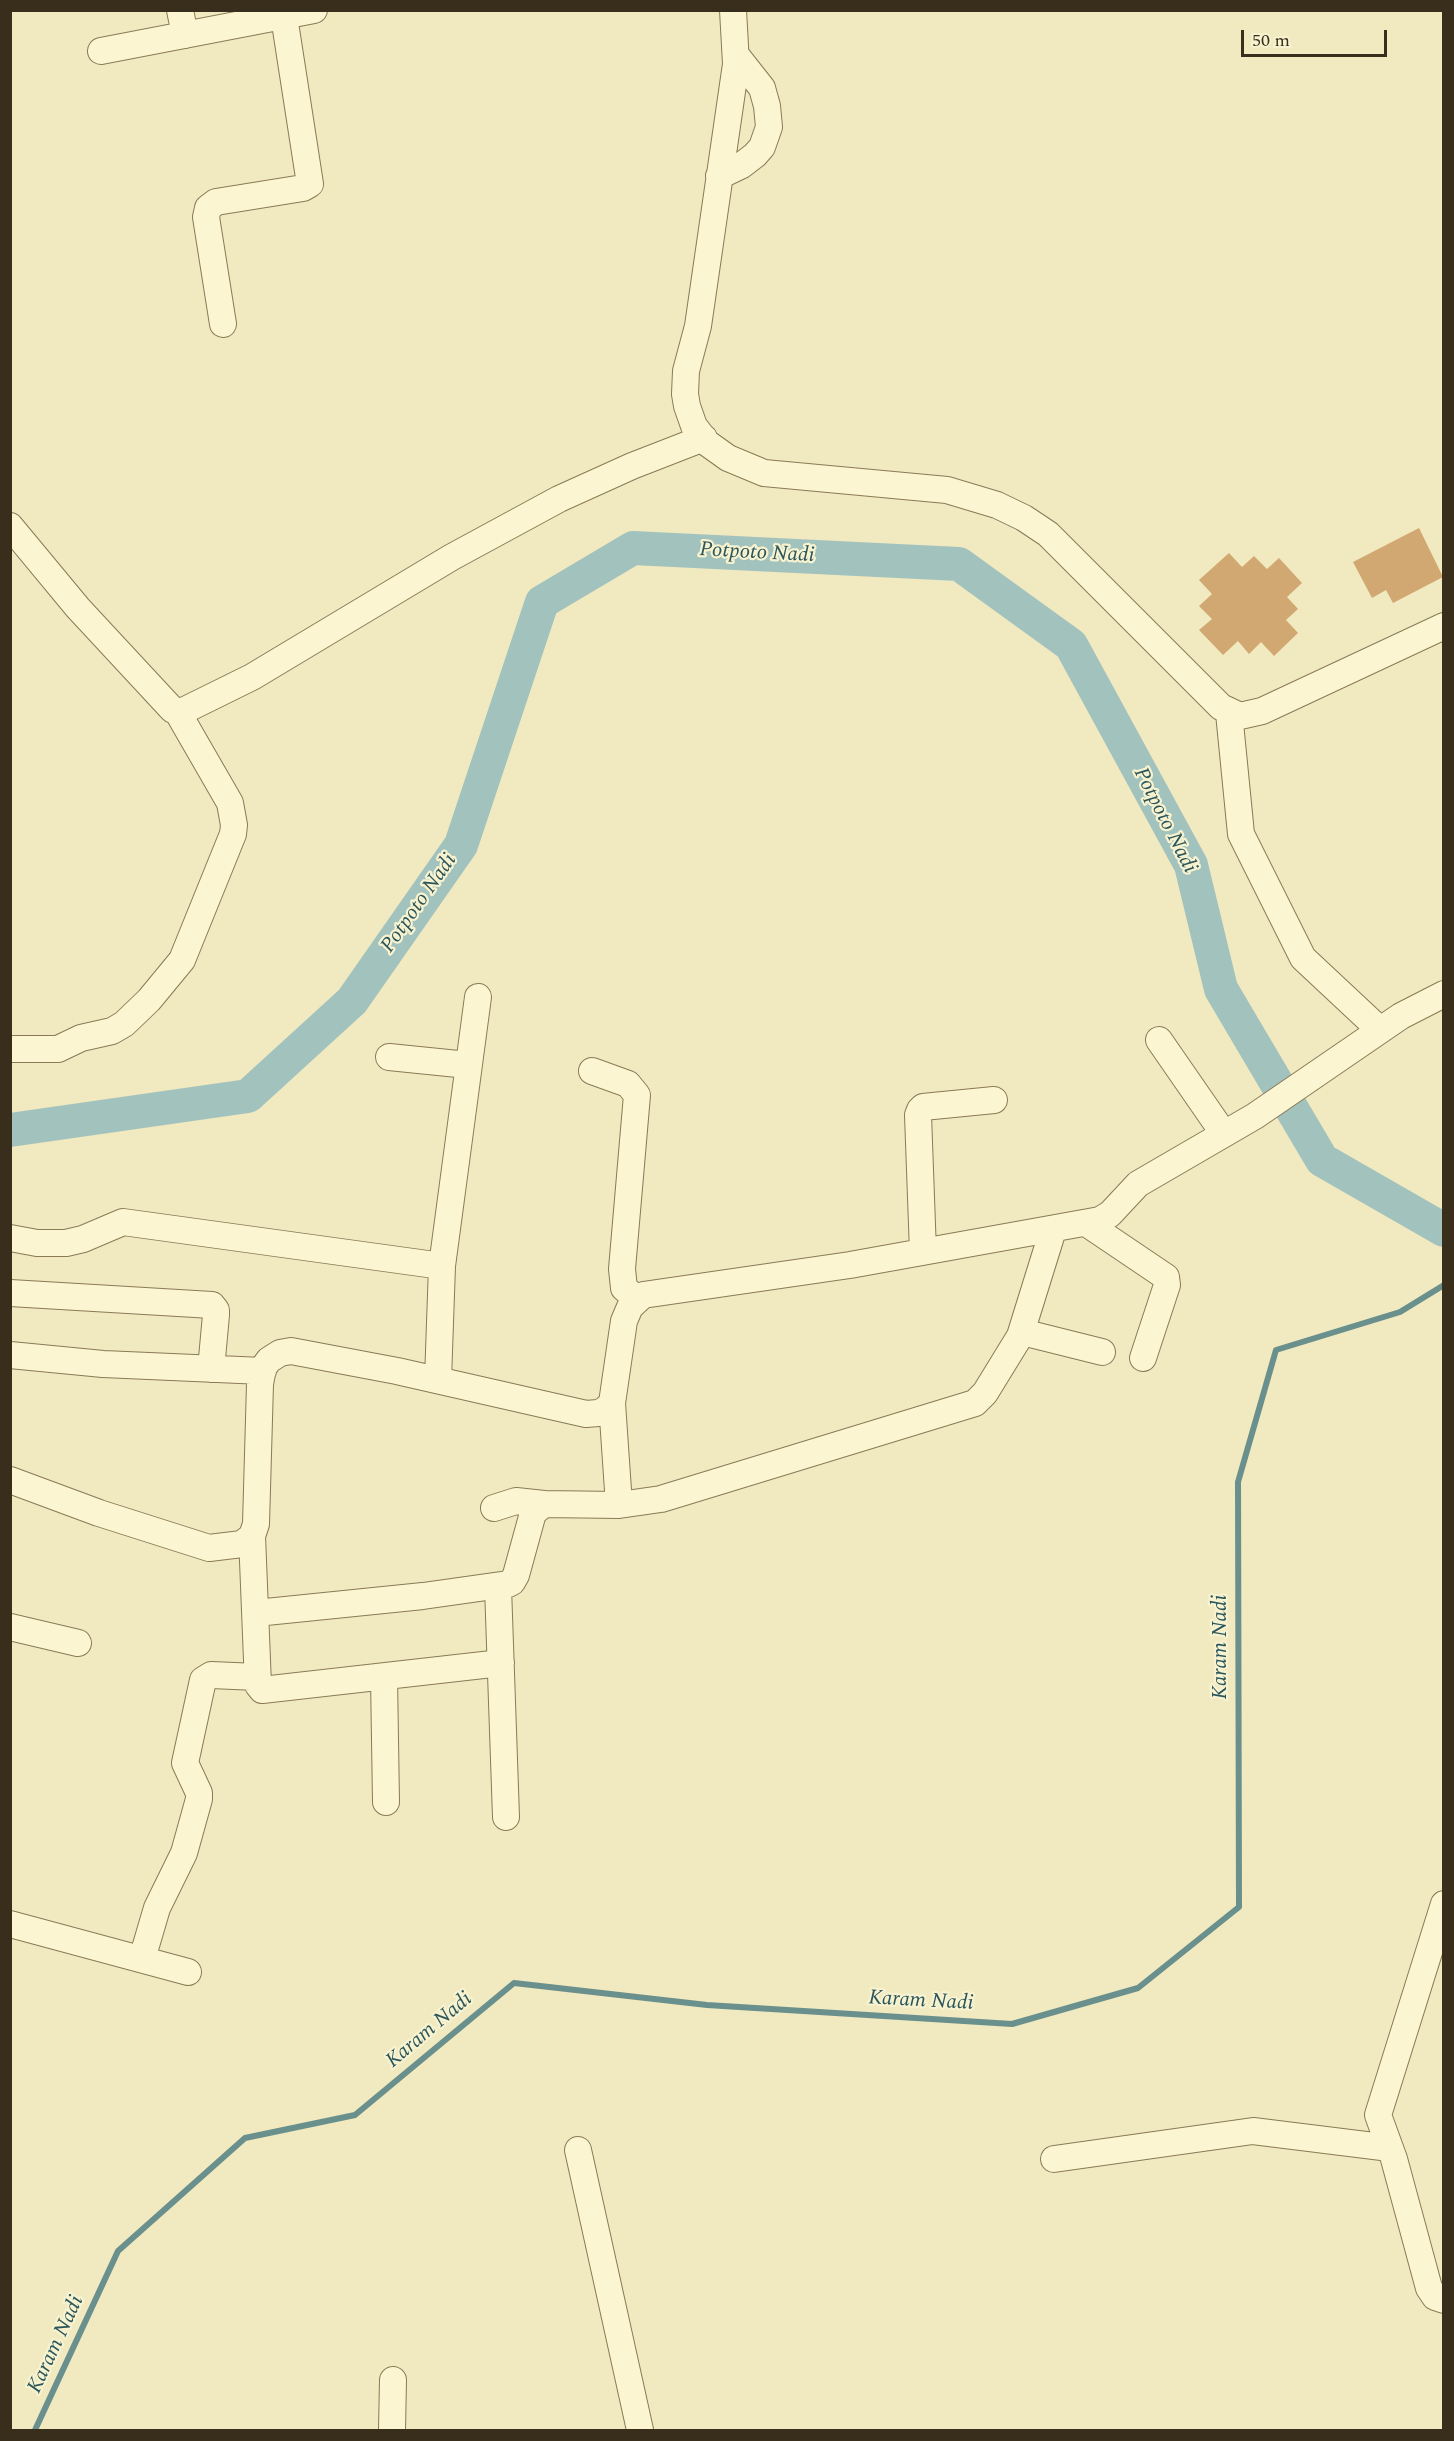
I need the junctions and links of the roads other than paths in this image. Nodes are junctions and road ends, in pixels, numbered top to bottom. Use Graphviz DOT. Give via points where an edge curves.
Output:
graph roads {
  1 [pos="314,10"];
  2 [pos="733,10"];
  3 [pos="284,13"];
  4 [pos="182,23"];
  5 [pos="100,51"];
  6 [pos="736,55"];
  7 [pos="719,176"];
  8 [pos="223,324"];
  9 [pos="704,438"];
  10 [pos="10,526"];
  11 [pos="1443,626"];
  12 [pos="181,711"];
  13 [pos="1229,712"];
  14 [pos="1443,994"];
  15 [pos="478,997"];
  16 [pos="1380,1030"];
  17 [pos="1159,1040"];
  18 [pos="10,1049"];
  19 [pos="389,1057"];
  20 [pos="468,1065"];
  21 [pos="592,1071"];
  22 [pos="994,1100"];
  23 [pos="1224,1134"];
  24 [pos="1086,1223"];
  25 [pos="1053,1230"];
  26 [pos="10,1238"];
  27 [pos="923,1252"];
  28 [pos="442,1266"];
  29 [pos="10,1293"];
  30 [pos="638,1299"];
  31 [pos="1022,1332"];
  32 [pos="1102,1353"];
  33 [pos="10,1355"];
  34 [pos="1143,1358"];
  35 [pos="211,1368"];
  36 [pos="263,1371"];
  37 [pos="438,1380"];
  38 [pos="612,1403"];
  39 [pos="10,1480"];
  40 [pos="544,1504"];
  41 [pos="619,1504"];
  42 [pos="494,1508"];
  43 [pos="252,1536"];
  44 [pos="498,1587"];
  45 [pos="256,1613"];
  46 [pos="10,1627"];
  47 [pos="78,1643"];
  48 [pos="501,1663"];
  49 [pos="257,1677"];
  50 [pos="384,1677"];
  51 [pos="386,1802"];
  52 [pos="506,1817"];
  53 [pos="1443,1904"];
  54 [pos="10,1924"];
  55 [pos="142,1959"];
  56 [pos="188,1972"];
  57 [pos="1390,2148"];
  58 [pos="578,2150"];
  59 [pos="1054,2159"];
  60 [pos="1443,2300"];
  61 [pos="393,2380"];
  62 [pos="393,2430"];
  63 [pos="640,2430"];
  1 -- 3 [label="street"];
  2 -- 6 [label="street"];
  3 -- 4 [label="street"];
  3 -- 8 [label="street" via="310,184 216,202 208,208 206,217"];
  4 -- 5 [label="street"];
  6 -- 7 [label="street"];
  6 -- 7 [label="street" via="762,88 769,127 755,155"];
  7 -- 9 [label="street" via="698,326 686,371 687,405 694,426"];
  9 -- 12 [label="street" via="632,465 559,499 452,557 252,677"];
  9 -- 13 [label="street" via="728,458 764,473 947,490 997,505 1024,519 1048,534"];
  10 -- 12 [label="street" via="78,608 162,699"];
  11 -- 13 [label="street" via="1262,711 1240,716"];
  12 -- 18 [label="street" via="230,803 234,825 182,960 150,1000 112,1031 81,1038 58,1049"];
  13 -- 16 [label="street" via="1241,834 1303,958"];
  14 -- 16 [label="street"];
  15 -- 20 [label="street"];
  16 -- 23 [label="street"];
  17 -- 23 [label="street"];
  19 -- 20 [label="street"];
  20 -- 28 [label="street"];
  21 -- 30 [label="street" via="628,1083 637,1095 622,1269 624,1288"];
  22 -- 27 [label="street" via="920,1110"];
  23 -- 24 [label="street" via="1138,1184 1105,1218"];
  24 -- 25 [label="street"];
  24 -- 34 [label="street" via="1166,1277 1167,1285"];
  25 -- 27 [label="street"];
  25 -- 31 [label="street"];
  26 -- 28 [label="street" via="66,1243 123,1222"];
  27 -- 30 [label="street" via="648,1293"];
  28 -- 37 [label="street"];
  29 -- 35 [label="street" via="213,1305 216,1315"];
  30 -- 38 [label="street" via="624,1321"];
  31 -- 32 [label="street"];
  31 -- 41 [label="street" via="985,1393 967,1406 671,1496"];
  33 -- 35 [label="street"];
  35 -- 36 [label="street"];
  36 -- 37 [label="street" via="269,1360 291,1351"];
  36 -- 43 [label="street" via="256,1524"];
  37 -- 38 [label="street" via="586,1414 605,1410"];
  38 -- 41 [label="street"];
  39 -- 43 [label="street" via="209,1548 242,1544"];
  40 -- 41 [label="street"];
  40 -- 42 [label="street" via="516,1501"];
  40 -- 44 [label="street" via="533,1513 515,1579"];
  43 -- 45 [label="street"];
  44 -- 45 [label="street"];
  44 -- 48 [label="street"];
  45 -- 49 [label="street"];
  46 -- 47 [label="street"];
  48 -- 50 [label="street"];
  48 -- 52 [label="street"];
  49 -- 50 [label="street" via="260,1688 267,1690"];
  49 -- 55 [label="street" via="211,1675 203,1680 185,1763 200,1792 199,1799 184,1853 157,1908"];
  50 -- 51 [label="street"];
  53 -- 57 [label="street" via="1379,2107 1381,2127"];
  54 -- 55 [label="street"];
  55 -- 56 [label="street"];
  57 -- 59 [label="street" via="1253,2131"];
  57 -- 60 [label="street" via="1429,2288"];
  58 -- 63 [label="street"];
  61 -- 62 [label="street"];
}
